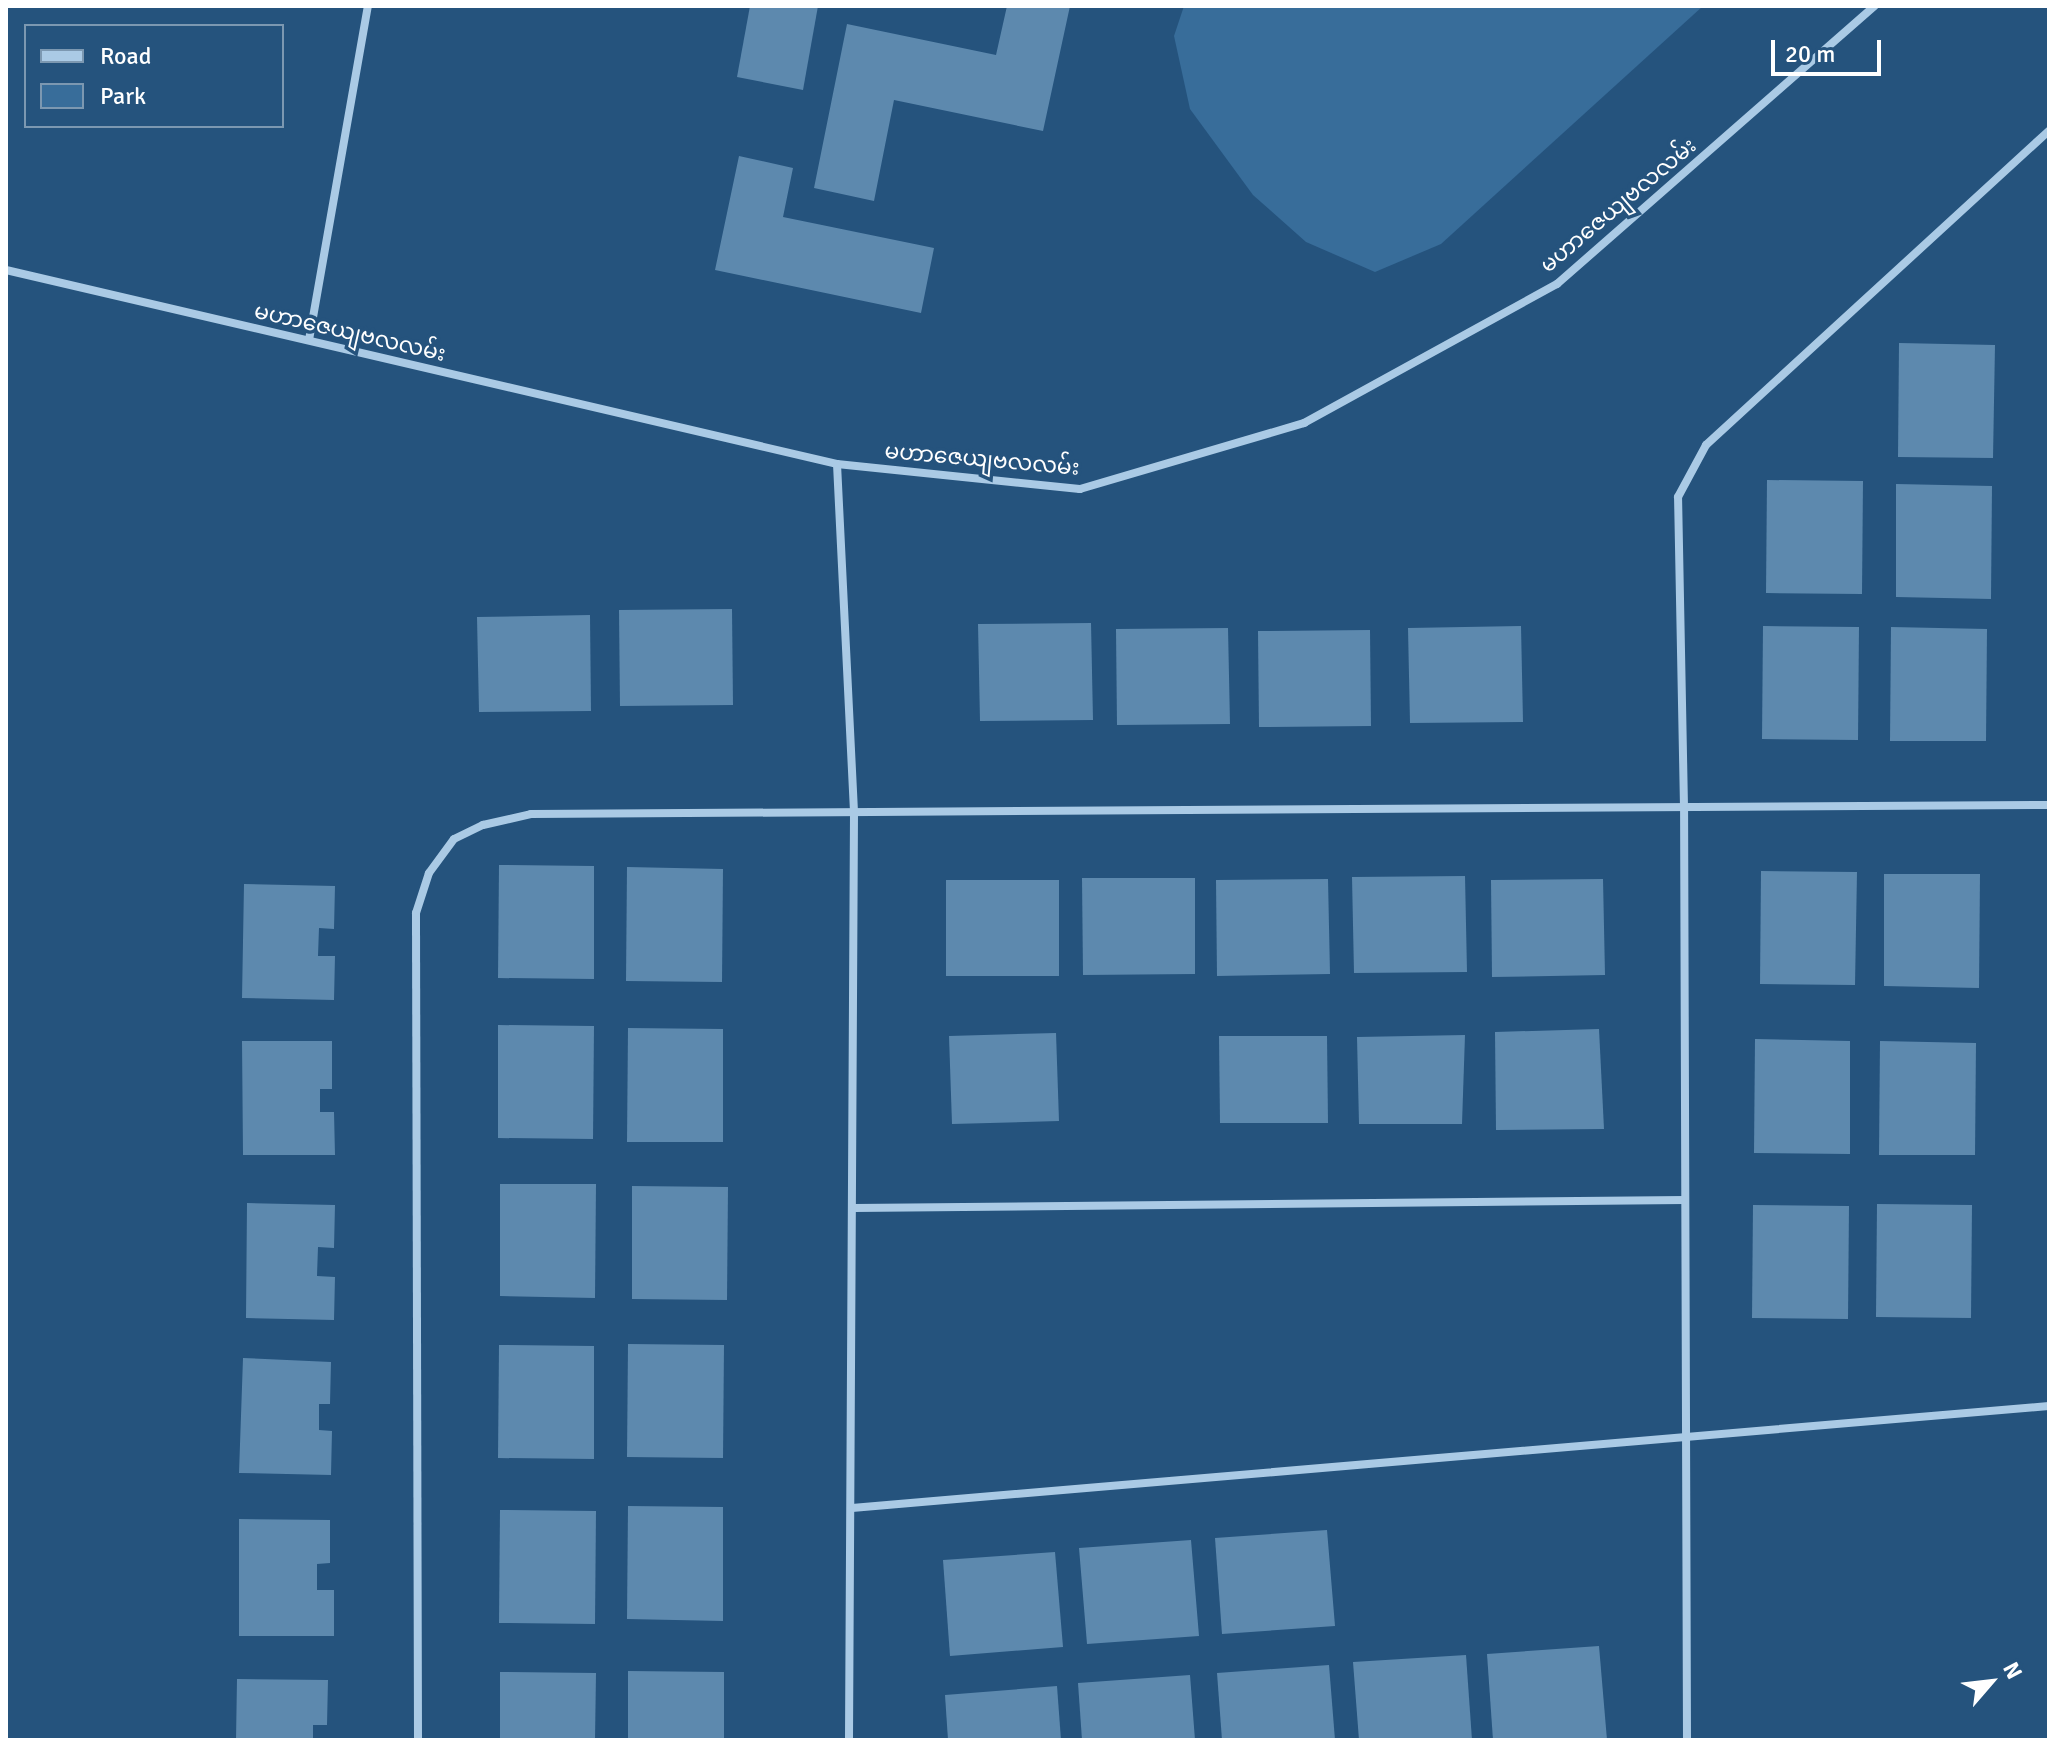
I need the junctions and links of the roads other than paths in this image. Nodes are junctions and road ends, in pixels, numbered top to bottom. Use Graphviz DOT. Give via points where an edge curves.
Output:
graph roads {
  1 [pos="368,6"];
  2 [pos="1875,6"];
  3 [pos="2049,131"];
  4 [pos="6,270"];
  5 [pos="309,340"];
  6 [pos="837,464"];
  7 [pos="2049,805"];
  8 [pos="1684,807"];
  9 [pos="854,813"];
  10 [pos="1685,1200"];
  11 [pos="854,1208"];
  12 [pos="2049,1406"];
  13 [pos="1685,1440"];
  14 [pos="852,1508"];
  15 [pos="418,1740"];
  16 [pos="849,1740"];
  17 [pos="1687,1740"];
  1 -- 5 [label="street"];
  2 -- 6 [label="street, မဟာဇေယျဗလလမ်း" via="1557,284 1304,423 1080,489"];
  3 -- 8 [label="street" via="1696,457 1678,497"];
  4 -- 5 [label="street, မဟာဇေယျဗလလမ်း"];
  5 -- 6 [label="street, မဟာဇေယျဗလလမ်း"];
  6 -- 9 [label="street"];
  7 -- 8 [label="street"];
  8 -- 9 [label="street"];
  8 -- 10 [label="street"];
  9 -- 11 [label="street"];
  9 -- 15 [label="street" via="531,814 483,825 454,839 429,873 416,913"];
  10 -- 11 [label="street"];
  10 -- 13 [label="street"];
  11 -- 14 [label="street"];
  12 -- 13 [label="street"];
  13 -- 14 [label="street"];
  13 -- 17 [label="street"];
  14 -- 16 [label="street"];
}
